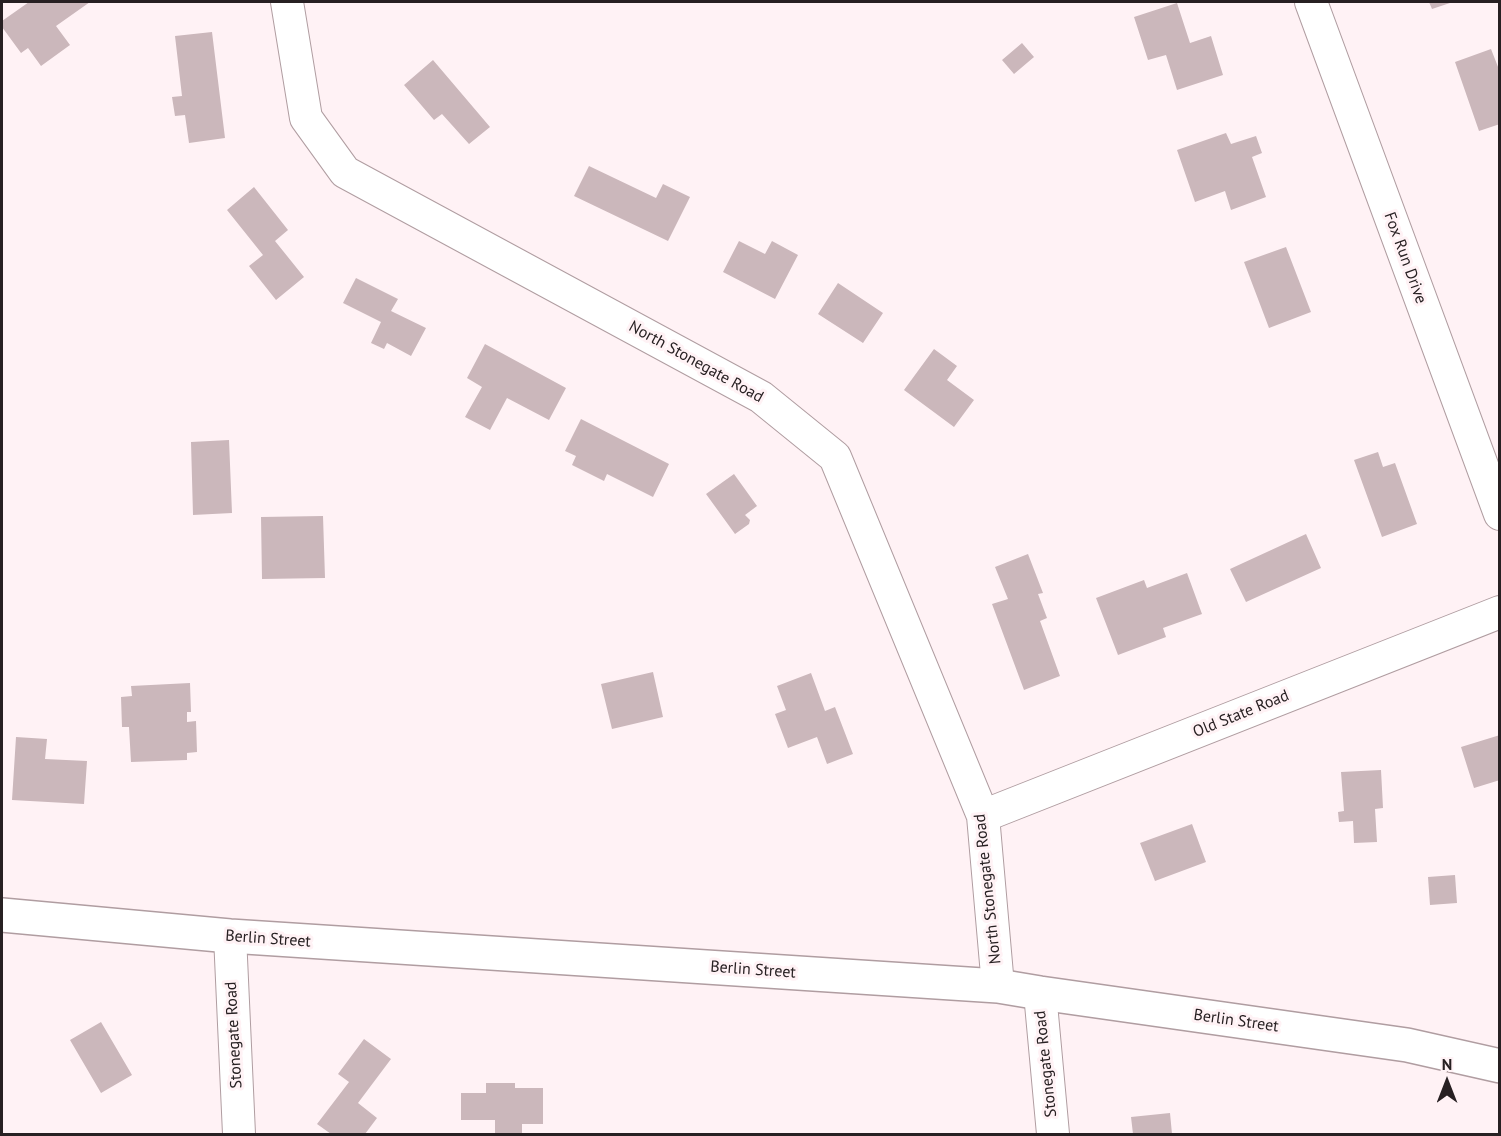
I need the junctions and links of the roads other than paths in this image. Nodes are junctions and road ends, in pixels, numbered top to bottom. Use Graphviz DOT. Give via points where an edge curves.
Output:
graph roads {
  1 [pos="287,2"];
  2 [pos="1311,2"];
  3 [pos="1500,514"];
  4 [pos="1500,612"];
  5 [pos="983,816"];
  6 [pos="2,915"];
  7 [pos="230,936"];
  8 [pos="998,986"];
  9 [pos="1040,993"];
  10 [pos="1500,1066"];
  11 [pos="238,1134"];
  12 [pos="1053,1134"];
  1 -- 5 [label="street, North Stonegate Road" via="306,118 345,172 761,397 835,457"];
  2 -- 3 [label="street, Fox Run Drive"];
  4 -- 5 [label="street, Old State Road"];
  5 -- 8 [label="street, North Stonegate Road"];
  6 -- 7 [label="main road, Berlin Street"];
  7 -- 8 [label="main road, Berlin Street"];
  7 -- 11 [label="street, Stonegate Road"];
  8 -- 9 [label="main road, Berlin Street"];
  9 -- 10 [label="main road, Berlin Street" via="1407,1045"];
  9 -- 12 [label="street, Stonegate Road"];
}
